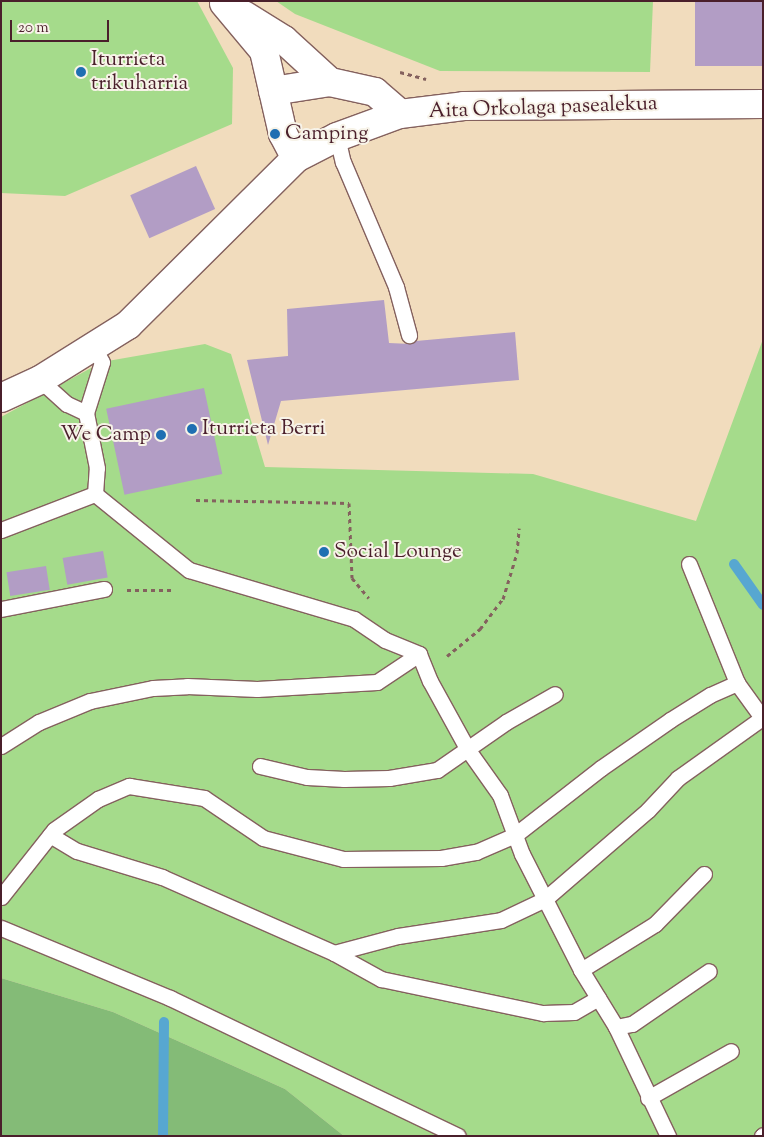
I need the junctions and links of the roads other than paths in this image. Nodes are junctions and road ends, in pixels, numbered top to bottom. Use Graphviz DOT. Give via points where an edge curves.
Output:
graph roads {
  1 [pos="222,2"];
  2 [pos="330,82"];
  3 [pos="273,91"];
  4 [pos="763,104"];
  5 [pos="400,114"];
  6 [pos="337,137"];
  7 [pos="296,158"];
  8 [pos="409,335"];
  9 [pos="94,348"];
  10 [pos="40,380"];
  11 [pos="1,398"];
  12 [pos="86,413"];
  13 [pos="95,494"];
  14 [pos="1,530"];
  15 [pos="689,564"];
  16 [pos="104,589"];
  17 [pos="1,609"];
  18 [pos="419,654"];
  19 [pos="737,683"];
  20 [pos="555,694"];
  21 [pos="762,718"];
  22 [pos="1,746"];
  23 [pos="468,750"];
  24 [pos="260,766"];
  25 [pos="50,835"];
  26 [pos="515,835"];
  27 [pos="704,874"];
  28 [pos="1,897"];
  29 [pos="545,899"];
  30 [pos="1,928"];
  31 [pos="334,953"];
  32 [pos="581,970"];
  33 [pos="709,971"];
  34 [pos="598,998"];
  35 [pos="616,1027"];
  36 [pos="731,1051"];
  37 [pos="648,1098"];
  38 [pos="458,1136"];
  39 [pos="668,1136"];
  1 -- 2 [label="street" via="284,40"];
  1 -- 3 [label="street" via="264,51"];
  2 -- 3 [label="street"];
  2 -- 5 [label="street" via="376,92"];
  3 -- 7 [label="street" via="283,134"];
  4 -- 5 [label="street, Aita Orkolaga pasealekua" via="464,106"];
  5 -- 6 [label="street, Aita Orkolaga pasealekua"];
  6 -- 7 [label="street, Aita Orkolaga pasealekua"];
  6 -- 8 [label="lane" via="343,162 396,287"];
  7 -- 9 [label="street, Aita Orkolaga pasealekua" via="176,280 128,325"];
  9 -- 10 [label="street, Aita Orkolaga pasealekua"];
  9 -- 12 [label="lane" via="102,362"];
  10 -- 11 [label="street, Aita Orkolaga pasealekua"];
  10 -- 12 [label="lane" via="66,404"];
  12 -- 13 [label="lane" via="97,468"];
  13 -- 14 [label="lane"];
  13 -- 18 [label="lane" via="156,547 189,570 354,619 385,640"];
  15 -- 19 [label="lane"];
  16 -- 17 [label="lane"];
  18 -- 22 [label="lane" via="377,682 257,688 153,688 90,701 39,722"];
  18 -- 23 [label="lane"];
  19 -- 21 [label="lane"];
  19 -- 26 [label="lane" via="710,694 670,720 601,768"];
  20 -- 23 [label="lane" via="506,722"];
  21 -- 29 [label="lane" via="678,778 648,810"];
  23 -- 24 [label="lane" via="437,770 389,778 307,777"];
  23 -- 26 [label="lane" via="500,795"];
  25 -- 26 [label="lane" via="98,799 129,786 204,798 263,838 343,859 441,858 476,852"];
  25 -- 28 [label="lane"];
  25 -- 31 [label="lane" via="76,851 162,877"];
  26 -- 29 [label="lane"];
  27 -- 32 [label="lane" via="655,924"];
  29 -- 31 [label="lane" via="501,920 398,936"];
  29 -- 32 [label="lane"];
  30 -- 38 [label="lane" via="170,998"];
  31 -- 34 [label="lane" via="381,979 543,1013 574,1012"];
  32 -- 34 [label="lane"];
  33 -- 35 [label="lane" via="632,1024"];
  34 -- 35 [label="lane"];
  35 -- 37 [label="lane"];
  36 -- 37 [label="lane"];
  37 -- 39 [label="lane"];
}
